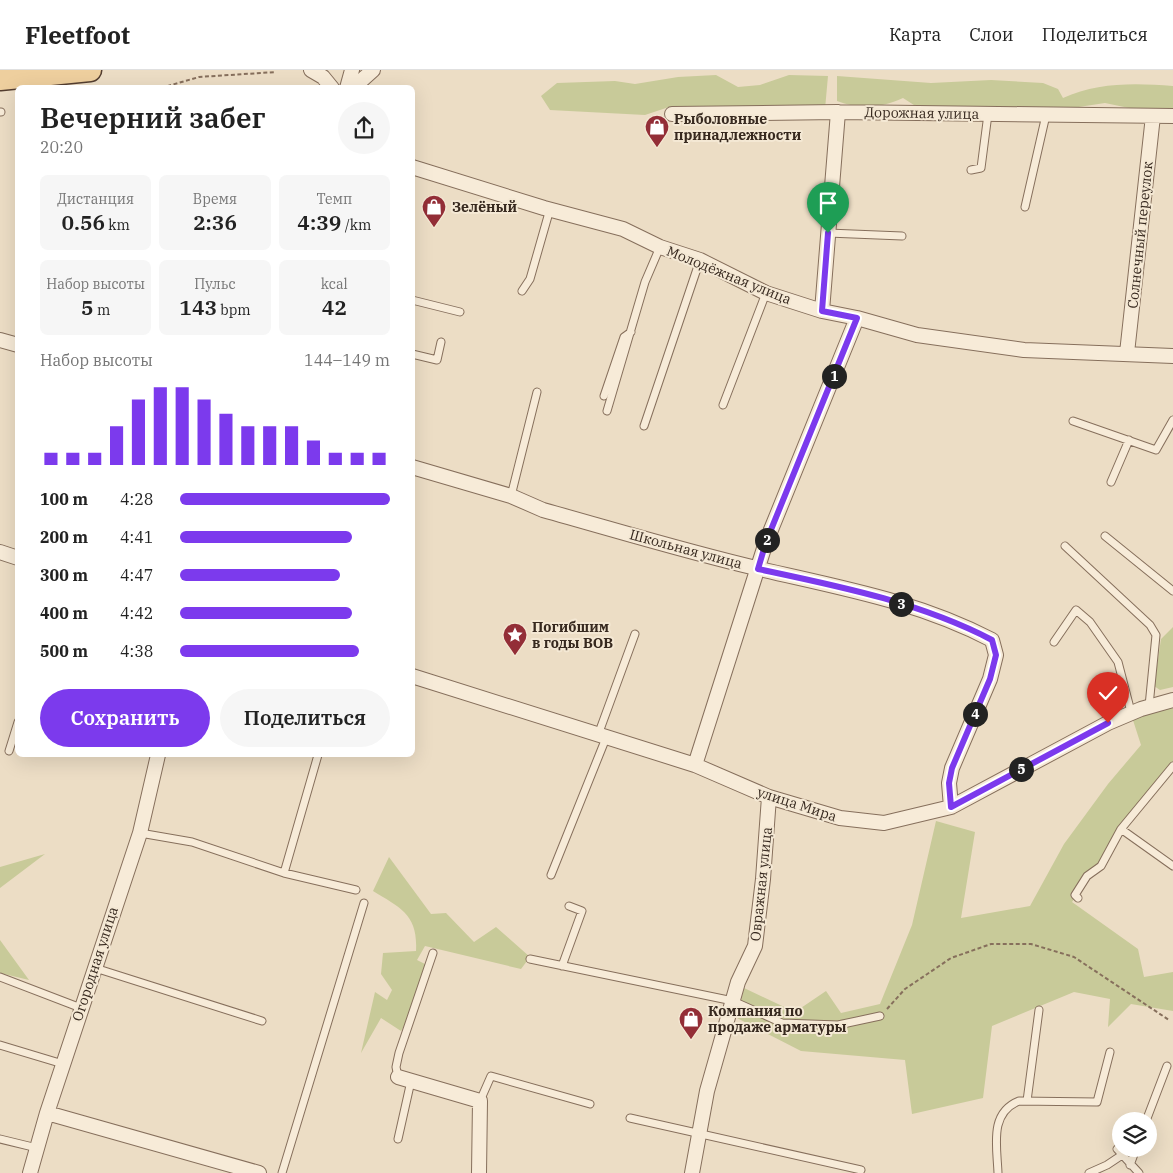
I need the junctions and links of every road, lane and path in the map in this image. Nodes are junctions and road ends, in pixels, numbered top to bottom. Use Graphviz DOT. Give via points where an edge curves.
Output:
graph roads {
  1 [pos="90,70"];
  2 [pos="311,70"];
  3 [pos="352,70"];
  4 [pos="373,70"];
  5 [pos="276,72"];
  6 [pos="0,79"];
  7 [pos="171,85"];
  8 [pos="330,85"];
  9 [pos="348,85"];
  10 [pos="356,85"];
  11 [pos="838,112"];
  12 [pos="672,114"];
  13 [pos="988,114"];
  14 [pos="1046,115"];
  15 [pos="1153,116"];
  16 [pos="1173,116"];
  17 [pos="415,168"];
  18 [pos="971,170"];
  19 [pos="1025,207"];
  20 [pos="550,209"];
  21 [pos="828,233"];
  22 [pos="902,236"];
  23 [pos="660,246"];
  24 [pos="700,260"];
  25 [pos="522,291"];
  26 [pos="766,293"];
  27 [pos="415,301"];
  28 [pos="822,311"];
  29 [pos="460,312"];
  30 [pos="857,318"];
  31 [pos="631,332"];
  32 [pos="0,340"];
  33 [pos="441,342"];
  34 [pos="15,344"];
  35 [pos="1127,353"];
  36 [pos="415,355"];
  37 [pos="1173,356"];
  38 [pos="537,392"];
  39 [pos="604,396"];
  40 [pos="723,404"];
  41 [pos="607,411"];
  42 [pos="1073,420"];
  43 [pos="1173,421"];
  44 [pos="644,426"];
  45 [pos="1128,440"];
  46 [pos="415,468"];
  47 [pos="1111,482"];
  48 [pos="512,496"];
  49 [pos="1105,536"];
  50 [pos="1065,546"];
  51 [pos="0,552"];
  52 [pos="15,557"];
  53 [pos="758,569"];
  54 [pos="1173,591"];
  55 [pos="635,634"];
  56 [pos="1054,642"];
  57 [pos="415,677"];
  58 [pos="1173,700"];
  59 [pos="1149,706"];
  60 [pos="1131,712"];
  61 [pos="15,732"];
  62 [pos="602,736"];
  63 [pos="9,751"];
  64 [pos="158,757"];
  65 [pos="317,757"];
  66 [pos="695,765"];
  67 [pos="1173,766"];
  68 [pos="769,797"];
  69 [pos="951,807"];
  70 [pos="1121,829"];
  71 [pos="140,833"];
  72 [pos="1173,866"];
  73 [pos="284,872"];
  74 [pos="551,875"];
  75 [pos="356,890"];
  76 [pos="1078,898"];
  77 [pos="364,903"];
  78 [pos="569,906"];
  79 [pos="433,953"];
  80 [pos="530,960"];
  81 [pos="562,966"];
  82 [pos="94,968"];
  83 [pos="0,977"];
  84 [pos="733,1001"];
  85 [pos="81,1008"];
  86 [pos="1039,1010"];
  87 [pos="880,1016"];
  88 [pos="1169,1020"];
  89 [pos="262,1021"];
  90 [pos="0,1045"];
  91 [pos="1110,1052"];
  92 [pos="63,1064"];
  93 [pos="1167,1066"];
  94 [pos="405,1078"];
  95 [pos="480,1101"];
  96 [pos="1028,1101"];
  97 [pos="590,1104"];
  98 [pos="1149,1112"];
  99 [pos="47,1113"];
  100 [pos="630,1118"];
  101 [pos="699,1134"];
  102 [pos="0,1139"];
  103 [pos="398,1139"];
  104 [pos="37,1148"];
  105 [pos="1133,1157"];
  106 [pos="1130,1165"];
  107 [pos="861,1170"];
  108 [pos="30,1173"];
  109 [pos="258,1173"];
  110 [pos="282,1173"];
  111 [pos="479,1173"];
  112 [pos="692,1173"];
  113 [pos="998,1173"];
  114 [pos="1089,1173"];
  115 [pos="1139,1173"];
  1 -- 6 [label="main road"];
  2 -- 8 [label="street"];
  3 -- 9 [label="street"];
  4 -- 10 [label="street"];
  5 -- 7 [label="path" via="199,77"];
  11 -- 12 [label="street, Дорожная улица"];
  11 -- 13 [label="street, Дорожная улица"];
  11 -- 21 [label="street"];
  13 -- 14 [label="street, Дорожная улица"];
  13 -- 18 [label="lane" via="981,168"];
  14 -- 15 [label="street, Дорожная улица"];
  14 -- 19 [label="lane"];
  15 -- 16 [label="street, Дорожная улица"];
  15 -- 35 [label="street, Солнечный переулок"];
  17 -- 20 [label="street, Молодёжная улица"];
  20 -- 23 [label="street, Молодёжная улица" via="623,229"];
  20 -- 25 [label="lane" via="530,280"];
  21 -- 22 [label="lane"];
  21 -- 28 [label="street"];
  23 -- 24 [label="street, Молодёжная улица"];
  23 -- 31 [label="lane" via="645,282"];
  24 -- 26 [label="street, Молодёжная улица"];
  24 -- 44 [label="lane"];
  26 -- 28 [label="street, Молодёжная улица"];
  26 -- 40 [label="lane"];
  27 -- 29 [label="lane"];
  28 -- 30 [label="street, Молодёжная улица"];
  30 -- 35 [label="street, Молодёжная улица" via="917,336 1024,350"];
  30 -- 53 [label="street"];
  31 -- 39 [label="lane" via="624,337"];
  31 -- 41 [label="lane"];
  32 -- 34 [label="street"];
  33 -- 36 [label="lane" via="437,360"];
  35 -- 37 [label="street, Молодёжная улица"];
  38 -- 48 [label="lane"];
  42 -- 45 [label="lane"];
  43 -- 45 [label="lane" via="1156,450"];
  45 -- 47 [label="lane"];
  46 -- 48 [label="street, Школьная улица"];
  48 -- 53 [label="street, Школьная улица" via="543,510"];
  49 -- 54 [label="lane"];
  50 -- 59 [label="lane" via="1150,625 1156,635"];
  51 -- 52 [label="street"];
  53 -- 66 [label="street"];
  53 -- 69 [label="street, Школьная улица" via="869,593 963,625 992,640 996,655 990,679 952,768 949,783"];
  55 -- 62 [label="lane"];
  56 -- 60 [label="lane" via="1076,610 1090,622 1118,662"];
  57 -- 62 [label="street, улица Мира"];
  58 -- 59 [label="street, улица Мира"];
  59 -- 60 [label="street, улица Мира"];
  60 -- 69 [label="street, улица Мира"];
  61 -- 63 [label="lane"];
  62 -- 66 [label="street, улица Мира"];
  62 -- 74 [label="lane"];
  64 -- 71 [label="street, Огородная улица"];
  65 -- 73 [label="lane"];
  66 -- 68 [label="street, улица Мира"];
  67 -- 70 [label="lane"];
  68 -- 69 [label="street, улица Мира" via="840,818 884,823"];
  68 -- 84 [label="street, Овражная улица" via="755,946"];
  70 -- 72 [label="lane"];
  70 -- 76 [label="lane" via="1101,866 1087,876 1075,895"];
  71 -- 73 [label="lane" via="192,842"];
  71 -- 82 [label="street, Огородная улица"];
  73 -- 75 [label="lane"];
  77 -- 110 [label="lane"];
  78 -- 81 [label="lane" via="582,911"];
  79 -- 94 [label="lane" via="399,1053 396,1068"];
  80 -- 81 [label="lane"];
  81 -- 84 [label="lane"];
  82 -- 85 [label="street, Огородная улица"];
  82 -- 89 [label="lane"];
  83 -- 85 [label="lane"];
  84 -- 87 [label="lane" via="782,1023 838,1025"];
  84 -- 101 [label="street, Овражная улица" via="707,1091"];
  85 -- 92 [label="street, Огородная улица"];
  86 -- 96 [label="lane"];
  87 -- 88 [label="path" via="905,989 943,964 991,944 1031,944 1074,957"];
  90 -- 92 [label="lane"];
  91 -- 96 [label="lane" via="1097,1102"];
  92 -- 99 [label="street, Огородная улица"];
  93 -- 98 [label="lane"];
  94 -- 95 [label="street"];
  94 -- 103 [label="lane"];
  95 -- 97 [label="lane" via="491,1076"];
  95 -- 111 [label="street"];
  96 -- 113 [label="lane" via="1007,1106 1000,1117 996,1130"];
  99 -- 104 [label="street, Огородная улица"];
  99 -- 109 [label="street"];
  100 -- 101 [label="lane"];
  101 -- 107 [label="lane"];
  101 -- 112 [label="street, Овражная улица"];
  102 -- 104 [label="lane"];
  104 -- 108 [label="street, Огородная улица"];
  105 -- 106 [label="lane"];
  106 -- 114 [label="lane" via="1119,1152 1107,1165"];
  106 -- 115 [label="lane"];
}
